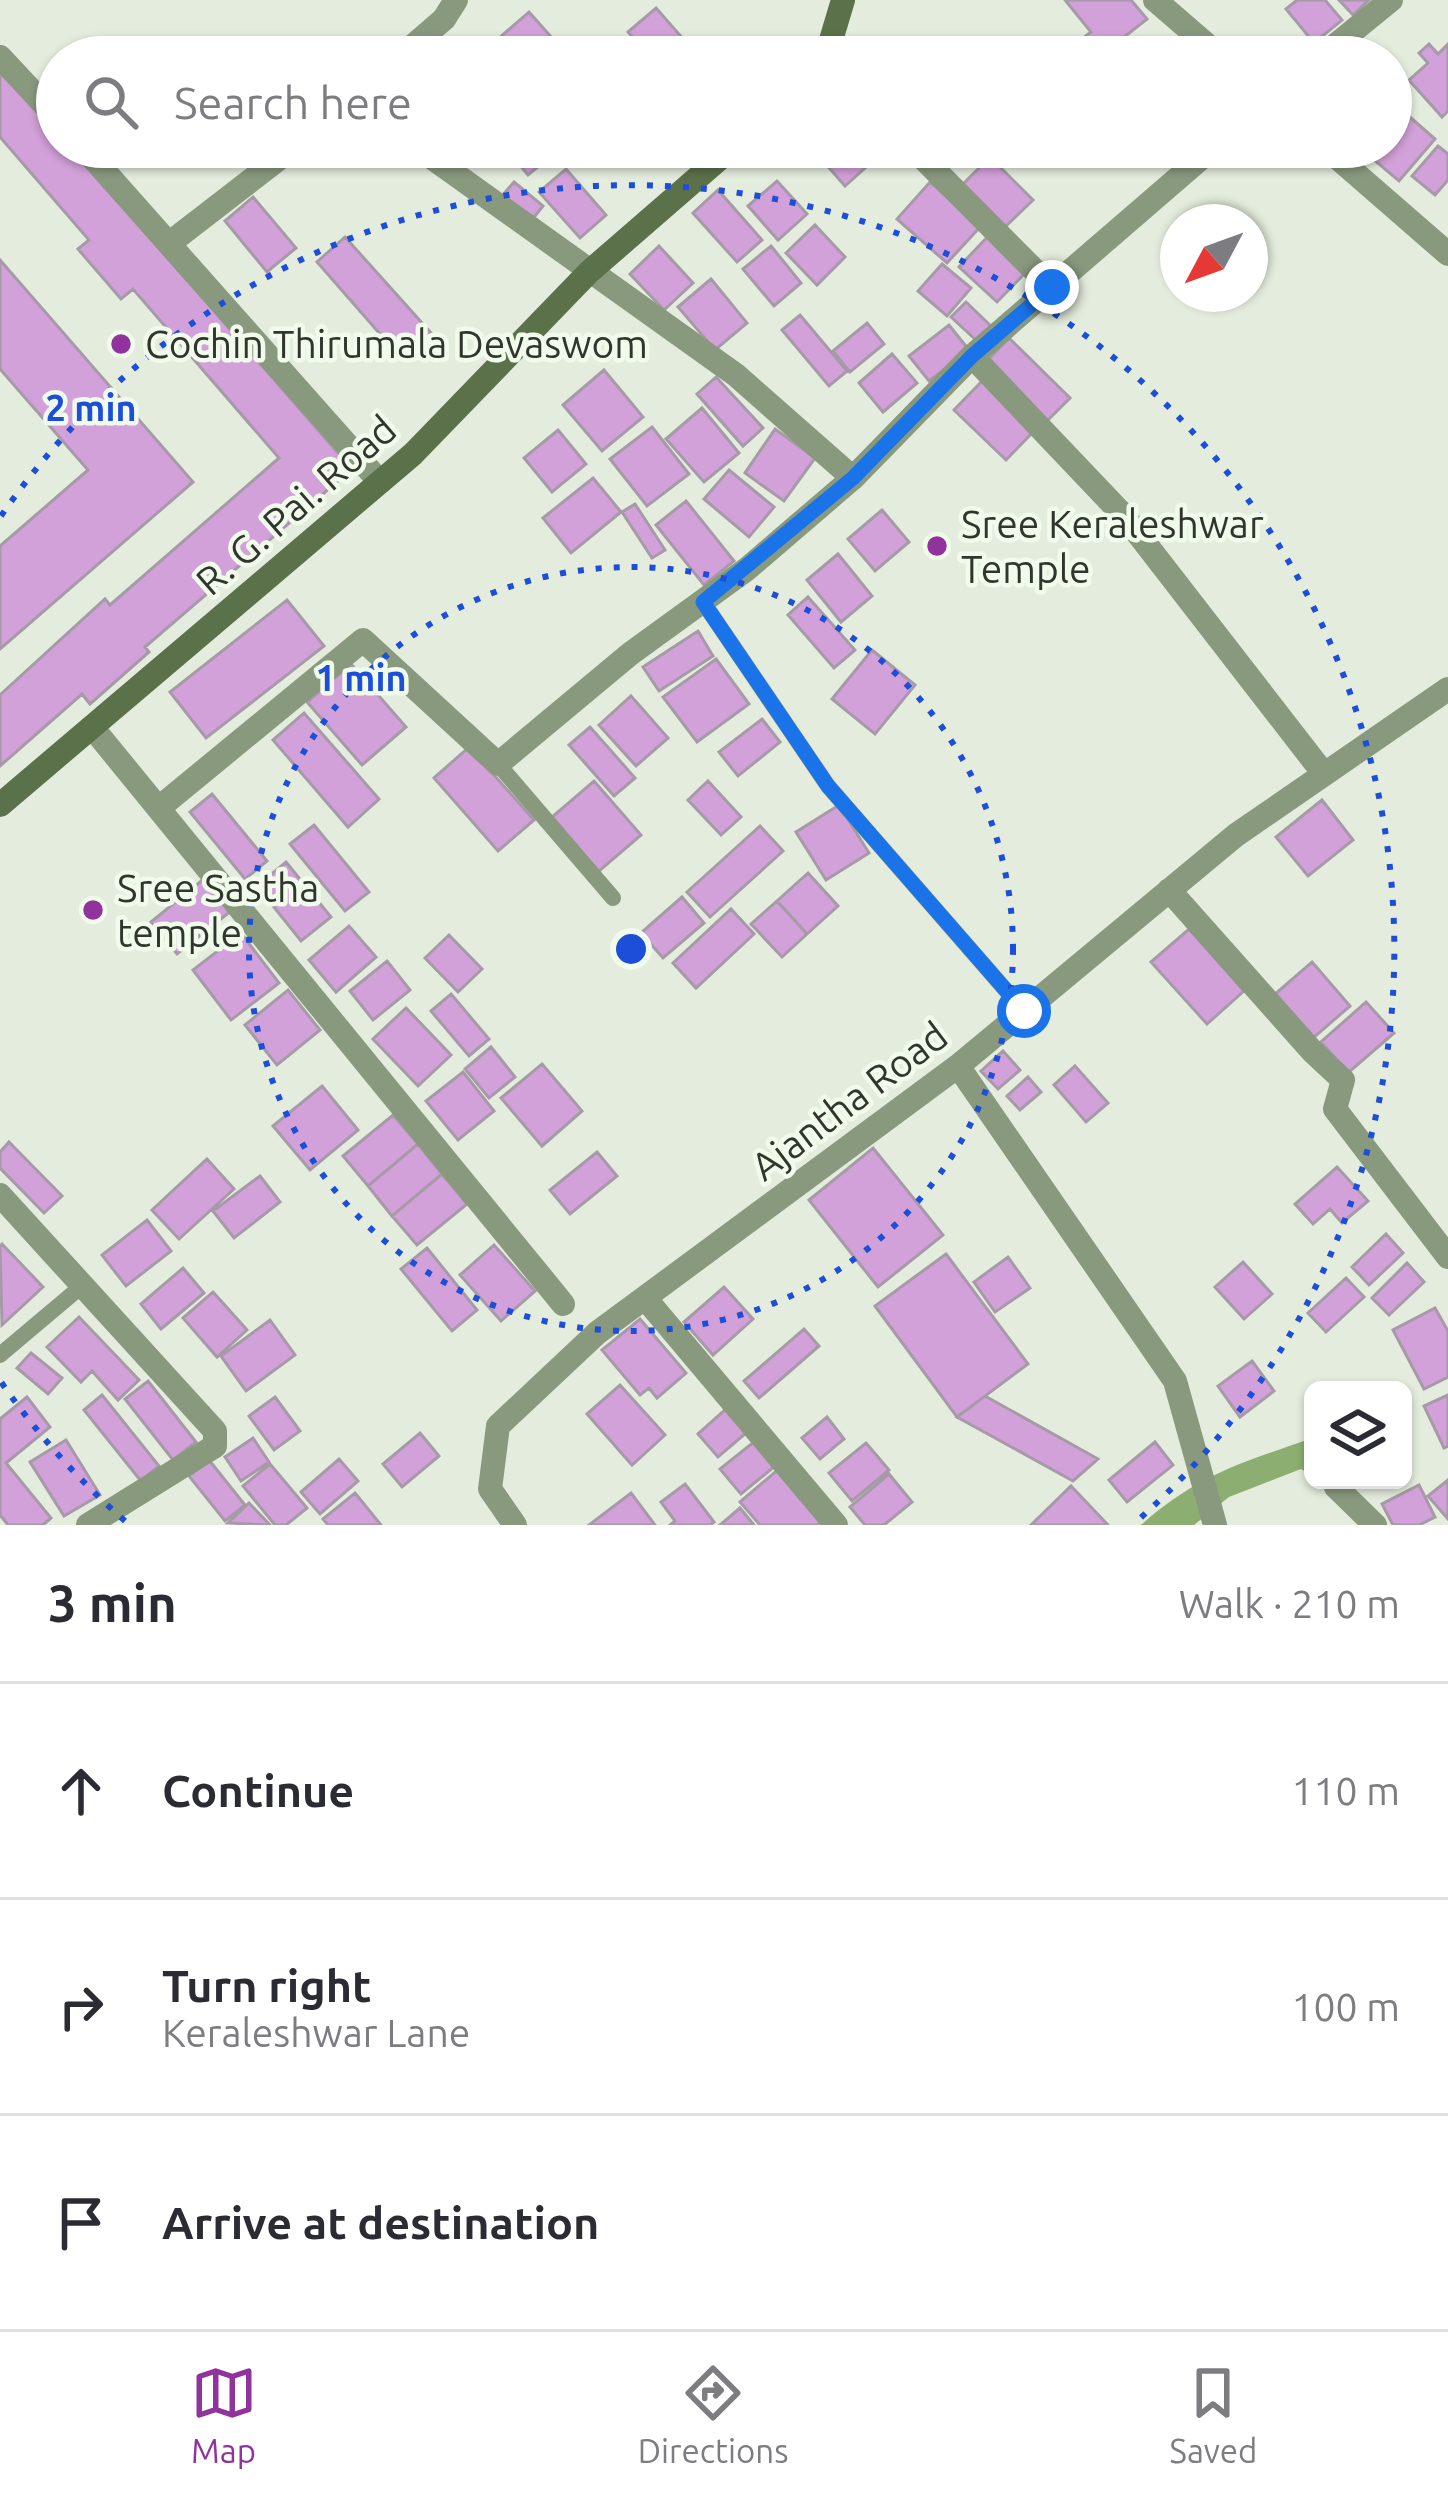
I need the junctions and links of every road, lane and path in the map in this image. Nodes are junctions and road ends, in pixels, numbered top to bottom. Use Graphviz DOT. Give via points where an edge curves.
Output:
graph roads {
  1 [pos="843,0"];
  2 [pos="1155,0"];
  3 [pos="1390,0"];
  4 [pos="450,9"];
  5 [pos="422,36"];
  6 [pos="832,36"];
  7 [pos="1197,36"];
  8 [pos="1346,36"];
  9 [pos="0,57"];
  10 [pos="36,96"];
  11 [pos="102,168"];
  12 [pos="267,168"];
  13 [pos="446,168"];
  14 [pos="709,168"];
  15 [pos="933,168"];
  16 [pos="1190,168"];
  17 [pos="1348,168"];
  18 [pos="171,242"];
  19 [pos="1448,254"];
  20 [pos="589,272"];
  21 [pos="1052,287"];
  22 [pos="972,356"];
  23 [pos="853,478"];
  24 [pos="380,482"];
  25 [pos="703,602"];
  26 [pos="1448,689"];
  27 [pos="92,727"];
  28 [pos="498,764"];
  29 [pos="1324,774"];
  30 [pos="0,806"];
  31 [pos="160,807"];
  32 [pos="1169,890"];
  33 [pos="613,898"];
  34 [pos="1024,1011"];
  35 [pos="958,1066"];
  36 [pos="0,1195"];
  37 [pos="1448,1257"];
  38 [pos="83,1285"];
  39 [pos="645,1298"];
  40 [pos="563,1304"];
  41 [pos="0,1355"];
  42 [pos="1338,1489"];
  43 [pos="88,1525"];
  44 [pos="515,1525"];
  45 [pos="836,1525"];
  46 [pos="1215,1525"];
  47 [pos="1375,1525"];
  1 -- 6 [label="street"];
  2 -- 7 [label="street"];
  3 -- 8 [label="street"];
  4 -- 5 [label="street"];
  9 -- 10 [label="street"];
  11 -- 18 [label="street"];
  12 -- 18 [label="street"];
  13 -- 20 [label="street"];
  14 -- 20 [label="street, R. G. Pai. Road"];
  15 -- 21 [label="street"];
  16 -- 21 [label="street"];
  17 -- 19 [label="street"];
  18 -- 24 [label="street"];
  20 -- 23 [label="street" via="736,375"];
  20 -- 24 [label="street, R. G. Pai. Road"];
  21 -- 22 [label="street"];
  22 -- 23 [label="street"];
  22 -- 29 [label="street" via="1125,518"];
  23 -- 25 [label="street"];
  24 -- 27 [label="street, R. G. Pai. Road"];
  25 -- 28 [label="street"];
  25 -- 34 [label="lane" via="828,786"];
  26 -- 29 [label="street, Ajantha Road"];
  27 -- 30 [label="street, R. G. Pai. Road"];
  27 -- 31 [label="street"];
  28 -- 31 [label="street" via="363,640"];
  28 -- 33 [label="lane"];
  29 -- 32 [label="street, Ajantha Road"];
  31 -- 40 [label="street"];
  32 -- 34 [label="street, Ajantha Road"];
  32 -- 37 [label="street" via="1343,1080 1334,1109"];
  34 -- 35 [label="street, Ajantha Road"];
  35 -- 39 [label="street, Ajantha Road"];
  35 -- 46 [label="street" via="1175,1381"];
  36 -- 38 [label="street"];
  38 -- 41 [label="lane"];
  38 -- 43 [label="street" via="215,1431 214,1446"];
  39 -- 44 [label="street, Ajantha Road" via="498,1426 490,1489"];
  39 -- 45 [label="street"];
  42 -- 47 [label="street"];
}
